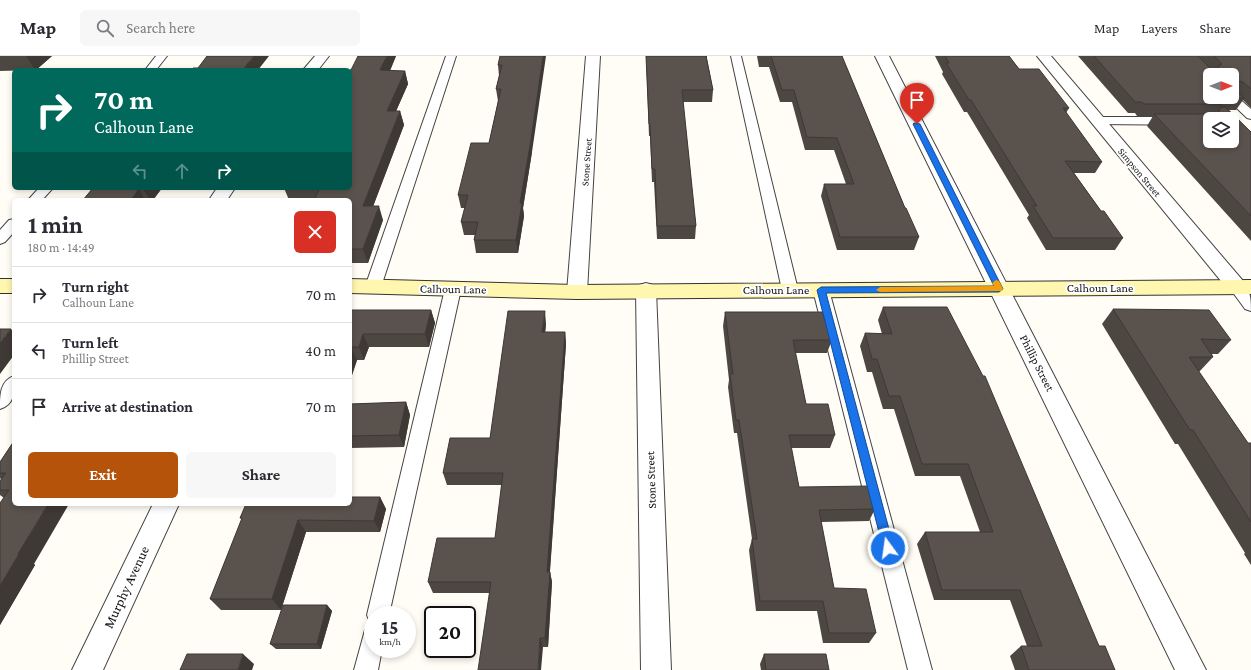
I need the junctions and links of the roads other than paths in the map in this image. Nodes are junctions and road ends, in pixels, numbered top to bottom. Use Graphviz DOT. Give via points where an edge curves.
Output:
graph roads {
  1 [pos="162,56"];
  2 [pos="322,56"];
  3 [pos="451,56"];
  4 [pos="593,56"];
  5 [pos="736,56"];
  6 [pos="882,56"];
  7 [pos="1044,56"];
  8 [pos="152,68"];
  9 [pos="312,68"];
  10 [pos="1239,104"];
  11 [pos="1251,115"];
  12 [pos="1097,121"];
  13 [pos="1203,121"];
  14 [pos="1239,122"];
  15 [pos="1251,122"];
  16 [pos="44,190"];
  17 [pos="37,198"];
  18 [pos="12,225"];
  19 [pos="0,239"];
  20 [pos="0,286"];
  21 [pos="12,286"];
  22 [pos="352,286"];
  23 [pos="373,287"];
  24 [pos="1244,287"];
  25 [pos="453,289"];
  26 [pos="999,289"];
  27 [pos="646,290"];
  28 [pos="790,290"];
  29 [pos="821,290"];
  30 [pos="577,292"];
  31 [pos="1251,305"];
  32 [pos="12,386"];
  33 [pos="0,402"];
  34 [pos="165,506"];
  35 [pos="380,606"];
  36 [pos="369,658"];
  37 [pos="87,670"];
  38 [pos="366,670"];
  39 [pos="656,670"];
  40 [pos="920,670"];
  41 [pos="1191,670"];
  1 -- 8 [label="lane"];
  2 -- 9 [label="street"];
  3 -- 23 [label="lane"];
  4 -- 30 [label="street, Stone Street"];
  5 -- 28 [label="lane"];
  6 -- 26 [label="street, Phillip Street"];
  7 -- 12 [label="street, Simpson Street"];
  10 -- 11 [label="lane"];
  12 -- 13 [label="lane"];
  12 -- 24 [label="street, Simpson Street"];
  14 -- 15 [label="lane"];
  16 -- 17 [label="lane"];
  18 -- 19 [label="lane"];
  20 -- 21 [label="street"];
  22 -- 23 [label="street, Calhoun Lane"];
  23 -- 25 [label="street, Calhoun Lane"];
  24 -- 26 [label="street, Calhoun Lane"];
  24 -- 31 [label="lane"];
  25 -- 30 [label="street, Calhoun Lane"];
  25 -- 35 [label="lane"];
  26 -- 29 [label="street, Calhoun Lane"];
  26 -- 41 [label="street, Phillip Street"];
  27 -- 28 [label="street, Calhoun Lane"];
  27 -- 30 [label="street, Calhoun Lane"];
  27 -- 39 [label="street, Stone Street"];
  28 -- 29 [label="street, Calhoun Lane"];
  29 -- 40 [label="lane"];
  32 -- 33 [label="lane"];
  34 -- 37 [label="street, Murphy Avenue"];
  36 -- 38 [label="lane"];
}
